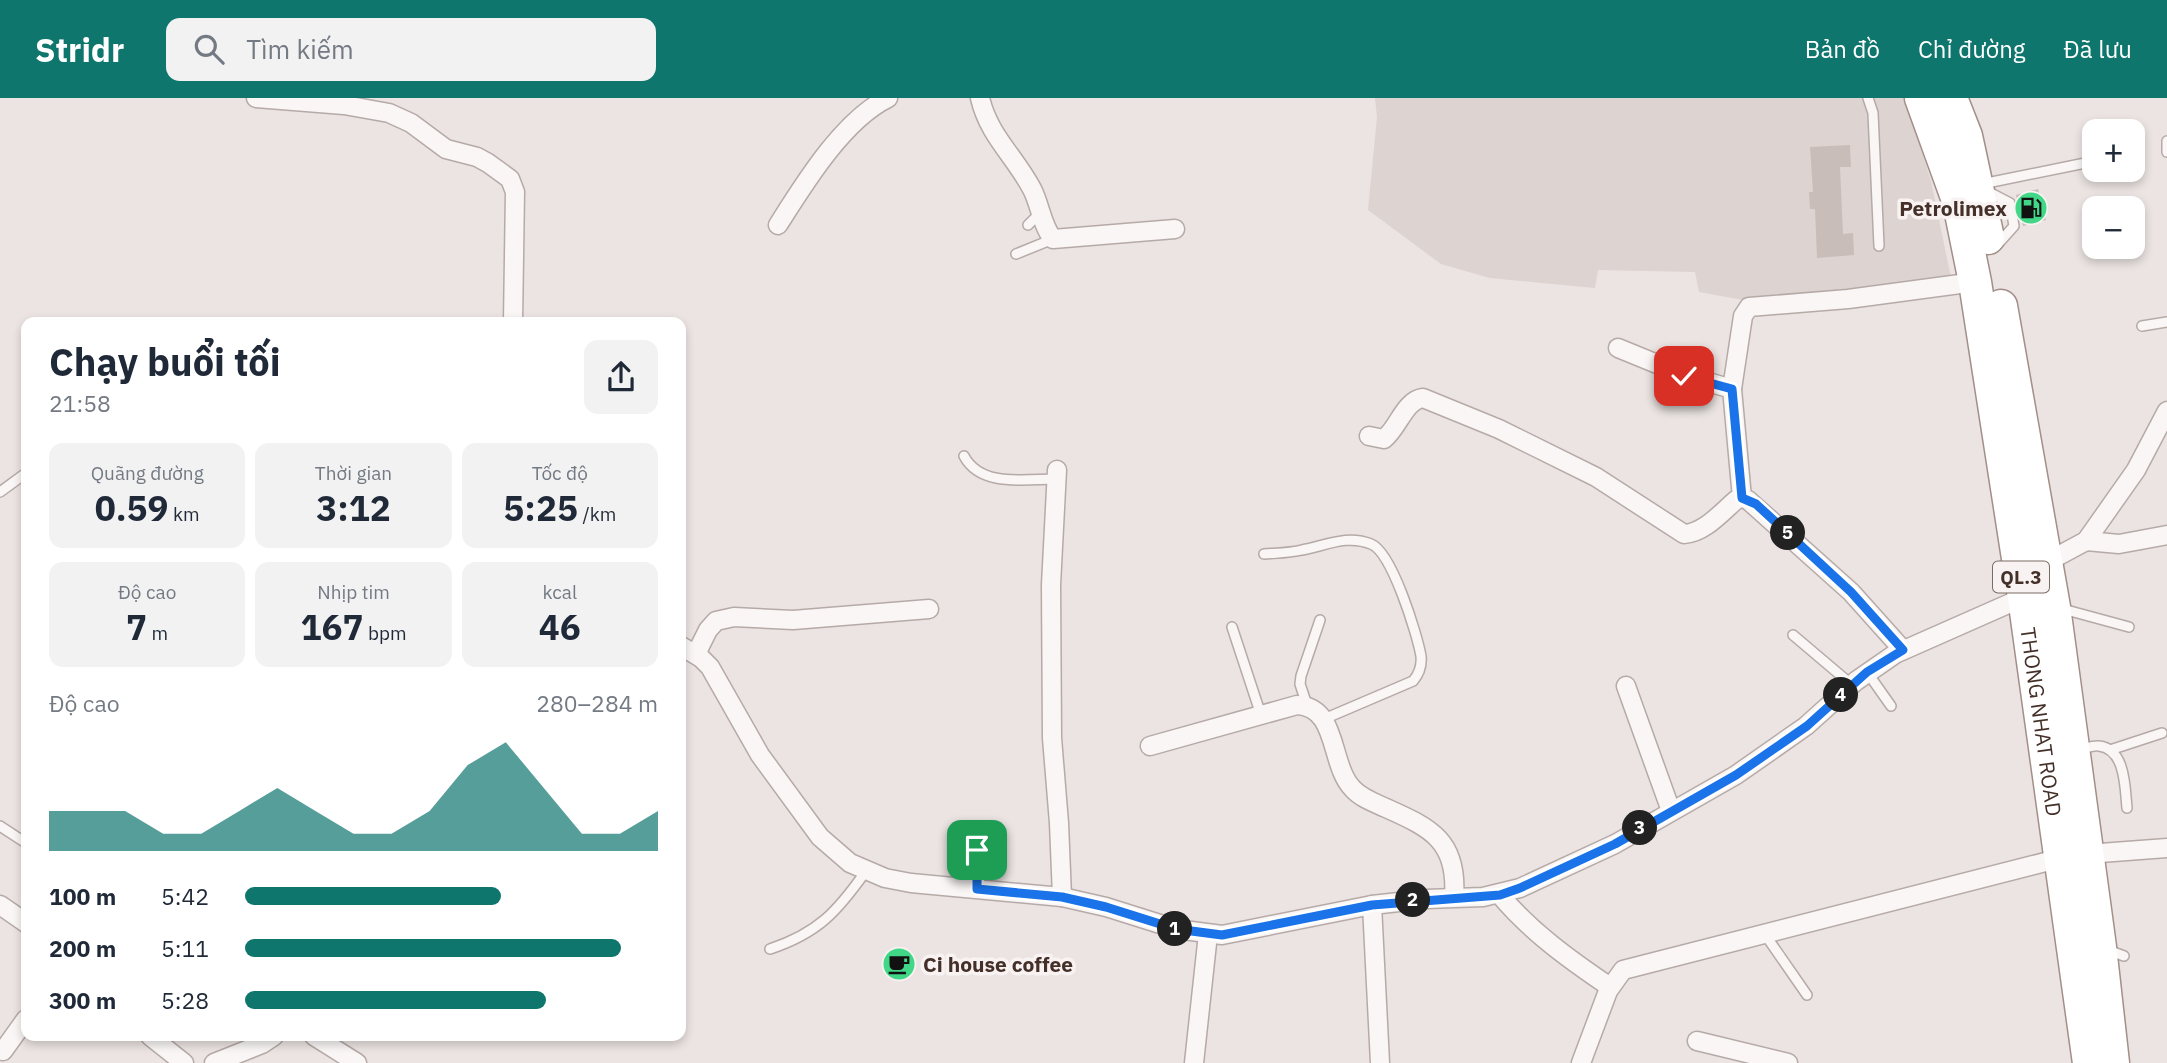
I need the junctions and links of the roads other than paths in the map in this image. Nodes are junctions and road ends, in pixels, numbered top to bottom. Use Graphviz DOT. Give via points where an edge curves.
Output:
graph roads {
  1 [pos="256,98"];
  2 [pos="888,98"];
  3 [pos="980,98"];
  4 [pos="1868,98"];
  5 [pos="1921,98"];
  6 [pos="1951,98"];
  7 [pos="2167,141"];
  8 [pos="2167,152"];
  9 [pos="2082,164"];
  10 [pos="1977,185"];
  11 [pos="1041,212"];
  12 [pos="778,225"];
  13 [pos="1027,225"];
  14 [pos="1175,229"];
  15 [pos="1053,239"];
  16 [pos="1879,246"];
  17 [pos="1016,254"];
  18 [pos="1975,282"];
  19 [pos="513,317"];
  20 [pos="2167,322"];
  21 [pos="2142,326"];
  22 [pos="1618,348"];
  23 [pos="1732,389"];
  24 [pos="1413,402"];
  25 [pos="1395,407"];
  26 [pos="2167,411"];
  27 [pos="1369,436"];
  28 [pos="964,456"];
  29 [pos="1056,474"];
  30 [pos="21,477"];
  31 [pos="0,492"];
  32 [pos="1742,498"];
  33 [pos="2167,535"];
  34 [pos="2086,541"];
  35 [pos="1264,554"];
  36 [pos="2044,589"];
  37 [pos="929,609"];
  38 [pos="1320,620"];
  39 [pos="1232,627"];
  40 [pos="2129,627"];
  41 [pos="1793,635"];
  42 [pos="688,650"];
  43 [pos="1903,650"];
  44 [pos="1867,672"];
  45 [pos="1852,685"];
  46 [pos="1626,686"];
  47 [pos="1307,705"];
  48 [pos="1891,706"];
  49 [pos="1261,715"];
  50 [pos="1324,719"];
  51 [pos="2162,733"];
  52 [pos="1150,746"];
  53 [pos="2073,750"];
  54 [pos="2110,750"];
  55 [pos="2127,808"];
  56 [pos="1671,811"];
  57 [pos="0,826"];
  58 [pos="21,840"];
  59 [pos="2167,848"];
  60 [pos="977,850"];
  61 [pos="2074,856"];
  62 [pos="866,871"];
  63 [pos="977,889"];
  64 [pos="1500,895"];
  65 [pos="1062,897"];
  66 [pos="1454,897"];
  67 [pos="0,905"];
  68 [pos="1372,905"];
  69 [pos="21,920"];
  70 [pos="1764,933"];
  71 [pos="1208,934"];
  72 [pos="770,949"];
  73 [pos="1610,987"];
  74 [pos="1807,995"];
  75 [pos="21,1026"];
  76 [pos="156,1041"];
  77 [pos="266,1041"];
  78 [pos="322,1041"];
  79 [pos="1697,1041"];
  80 [pos="3,1051"];
  81 [pos="184,1063"];
  82 [pos="214,1063"];
  83 [pos="357,1063"];
  84 [pos="1194,1063"];
  85 [pos="1380,1063"];
  86 [pos="1581,1063"];
  87 [pos="1788,1063"];
  88 [pos="2089,1063"];
  89 [pos="2113,1063"];
  1 -- 19 [label="street" via="389,113 446,149 477,157 510,179 515,192"];
  2 -- 12 [label="street" via="852,124"];
  3 -- 11 [label="street" via="991,131 1019,167"];
  4 -- 16 [label="lane"];
  5 -- 18 [label="highway, THONG NHAT ROAD / QL.3" via="1959,203"];
  6 -- 10 [label="highway, THONG NHAT ROAD / QL.3"];
  7 -- 8 [label="lane"];
  9 -- 10 [label="lane"];
  10 -- 36 [label="highway, THONG NHAT ROAD / QL.3"];
  11 -- 13 [label="lane"];
  11 -- 15 [label="street"];
  14 -- 15 [label="street"];
  15 -- 17 [label="lane"];
  18 -- 23 [label="street" via="1749,307 1743,316"];
  18 -- 36 [label="highway, THONG NHAT ROAD / QL.3"];
  20 -- 21 [label="lane"];
  22 -- 23 [label="street" via="1684,376"];
  23 -- 32 [label="street"];
  24 -- 25 [label="lane"];
  24 -- 27 [label="street" via="1387,436"];
  24 -- 32 [label="street" via="1423,398 1442,404 1596,477 1684,534 1696,532"];
  26 -- 34 [label="street" via="2136,470"];
  28 -- 29 [label="lane" via="992,478"];
  29 -- 65 [label="street" via="1052,738"];
  30 -- 31 [label="lane"];
  32 -- 43 [label="street" via="1756,504 1831,572"];
  33 -- 34 [label="street" via="2119,544"];
  34 -- 36 [label="street"];
  35 -- 50 [label="lane" via="1332,541 1371,544 1382,552 1403,597 1421,656 1418,676"];
  36 -- 40 [label="lane"];
  36 -- 43 [label="street"];
  36 -- 53 [label="highway, THONG NHAT ROAD / QL.3"];
  36 -- 61 [label="highway, THONG NHAT ROAD / QL.3"];
  37 -- 42 [label="street" via="793,620 734,617 716,621"];
  38 -- 47 [label="lane" via="1301,676"];
  39 -- 49 [label="lane"];
  41 -- 45 [label="lane"];
  42 -- 62 [label="street" via="710,667 760,755 820,837"];
  43 -- 44 [label="street"];
  44 -- 45 [label="street"];
  44 -- 48 [label="lane"];
  45 -- 56 [label="street" via="1807,726 1736,775"];
  46 -- 56 [label="street"];
  47 -- 49 [label="street"];
  47 -- 50 [label="street"];
  49 -- 52 [label="street"];
  50 -- 66 [label="street" via="1341,770 1354,790 1430,830 1446,849 1456,875"];
  51 -- 54 [label="lane"];
  53 -- 54 [label="lane" via="2099,746"];
  53 -- 61 [label="highway, THONG NHAT ROAD / QL.3"];
  54 -- 55 [label="lane" via="2121,767"];
  56 -- 64 [label="street" via="1615,844"];
  57 -- 58 [label="lane"];
  59 -- 61 [label="street"];
  60 -- 63 [label="lane"];
  61 -- 70 [label="street"];
  61 -- 88 [label="highway, THONG NHAT ROAD / QL.3"];
  61 -- 89 [label="highway, THONG NHAT ROAD / QL.3" via="2112,952"];
  62 -- 63 [label="street" via="911,883"];
  62 -- 72 [label="lane" via="845,901 818,925 797,940"];
  63 -- 65 [label="street"];
  64 -- 66 [label="street"];
  64 -- 73 [label="street" via="1552,947"];
  65 -- 71 [label="street"];
  66 -- 68 [label="street"];
  67 -- 69 [label="street"];
  68 -- 71 [label="street" via="1247,931"];
  68 -- 85 [label="street"];
  70 -- 73 [label="street" via="1623,970"];
  70 -- 74 [label="lane"];
  71 -- 84 [label="street"];
  73 -- 86 [label="street"];
  75 -- 80 [label="street"];
  76 -- 81 [label="street"];
  77 -- 82 [label="street"];
  78 -- 83 [label="street"];
  79 -- 87 [label="street"];
}
